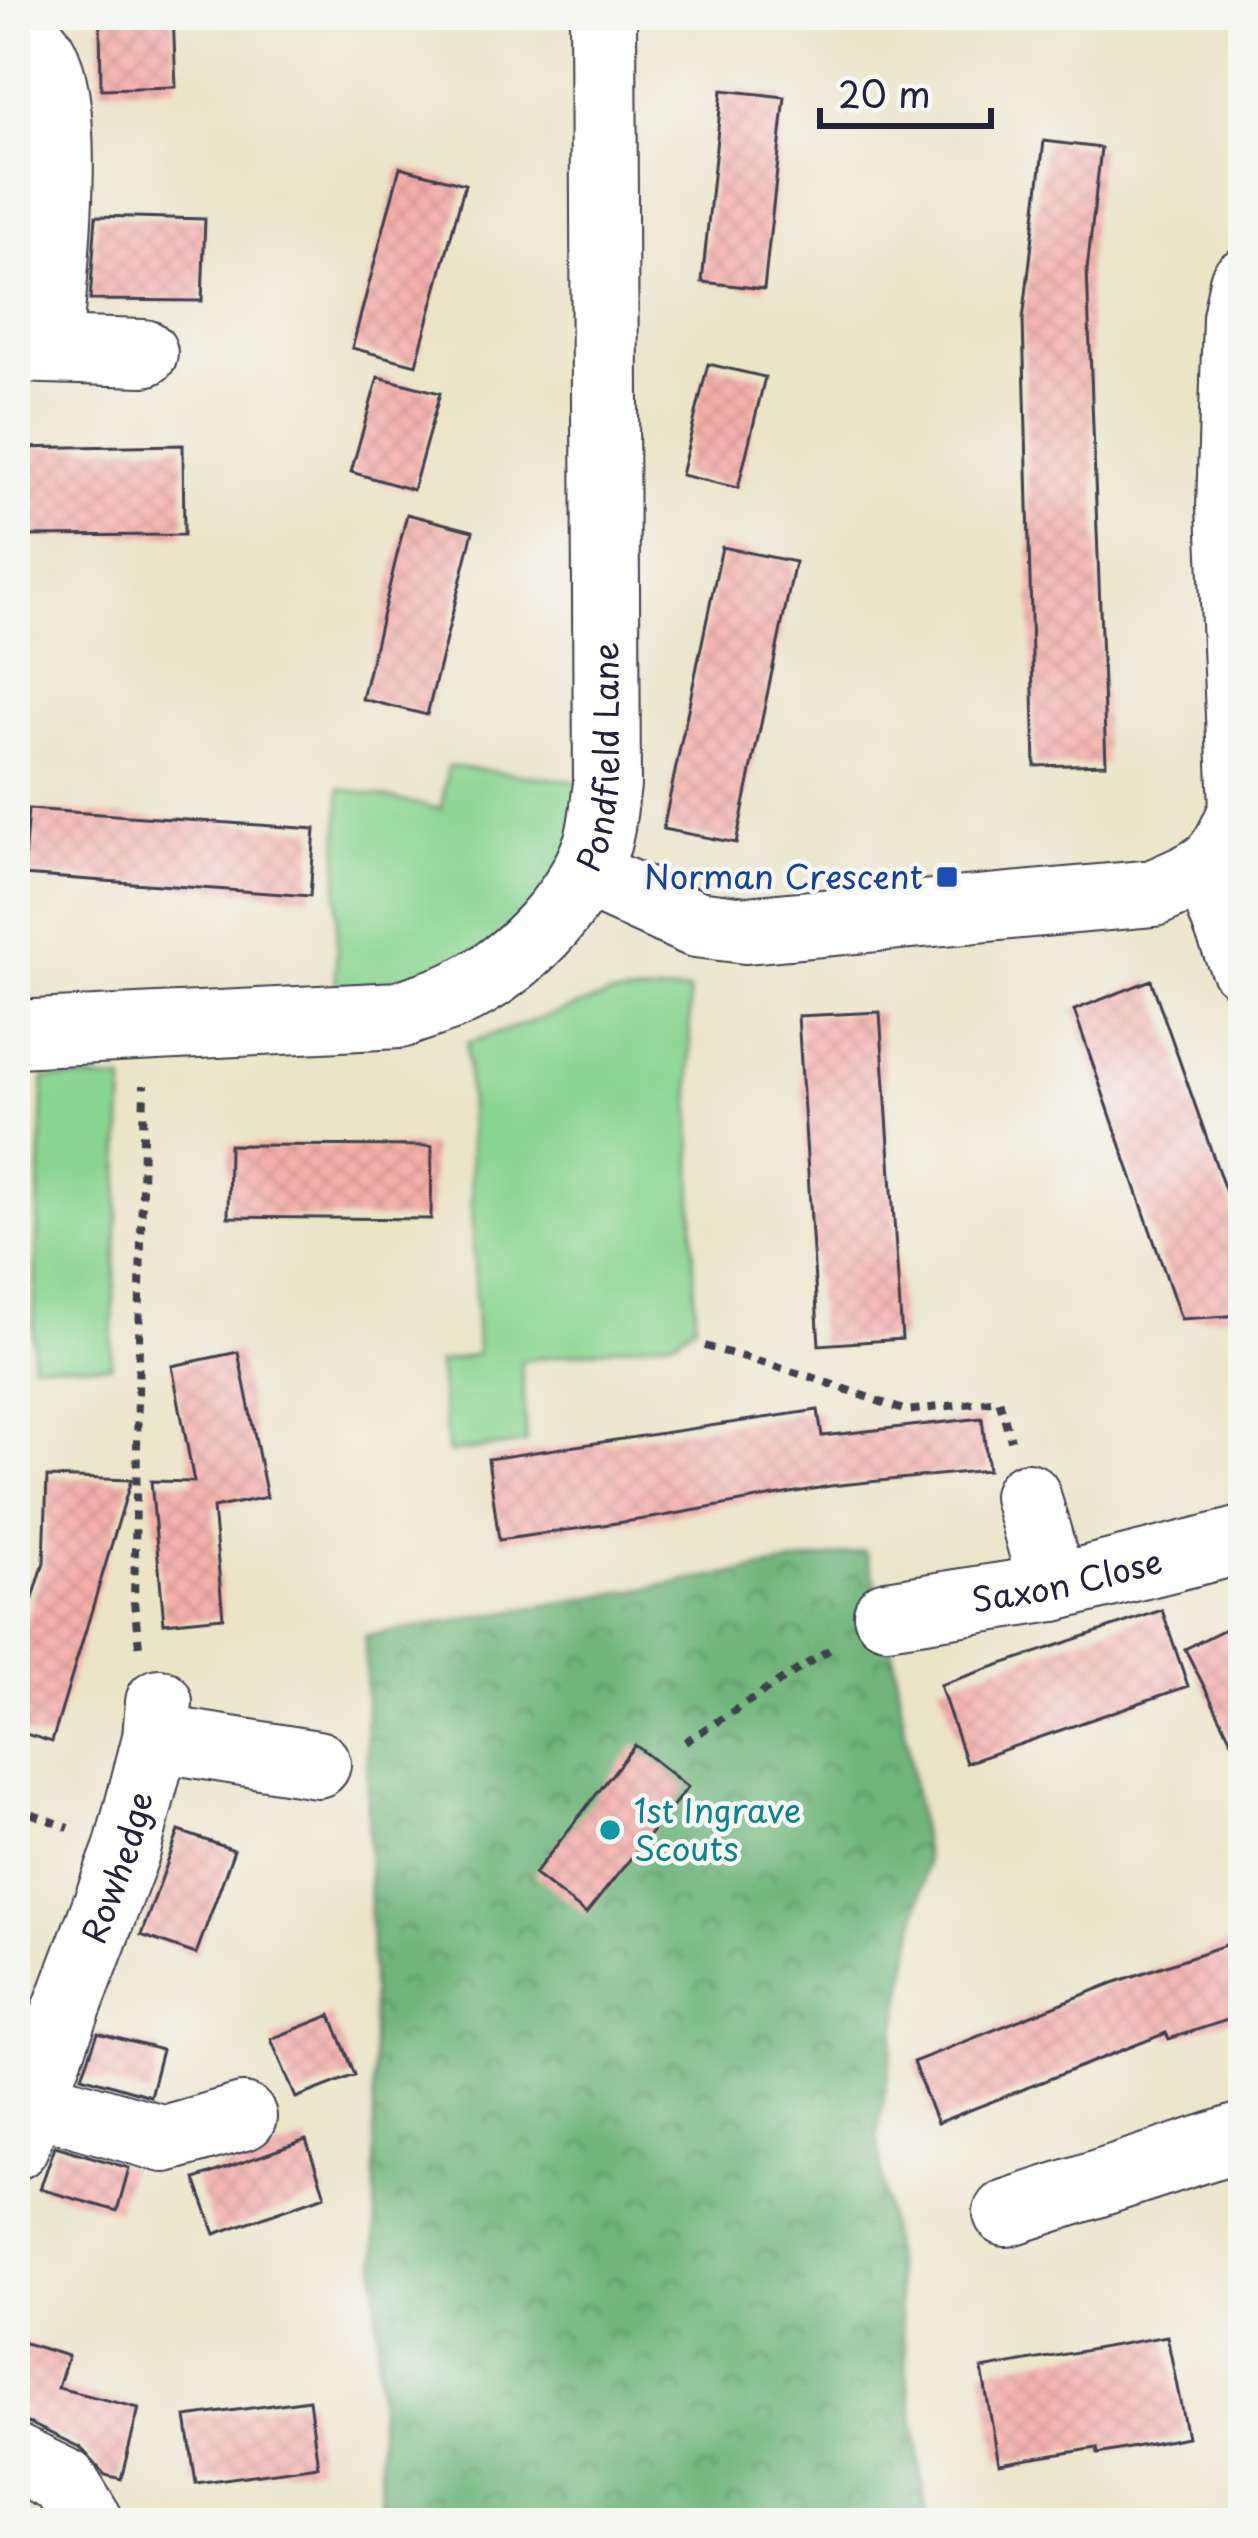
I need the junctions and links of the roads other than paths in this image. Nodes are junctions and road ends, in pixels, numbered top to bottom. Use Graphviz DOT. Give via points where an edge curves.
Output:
graph roads {
  1 [pos="603,15"];
  2 [pos="15,28"];
  3 [pos="1243,282"];
  4 [pos="32,349"];
  5 [pos="144,353"];
  6 [pos="1242,755"];
  7 [pos="1206,870"];
  8 [pos="585,874"];
  9 [pos="1243,965"];
  10 [pos="15,1034"];
  11 [pos="1028,1496"];
  12 [pos="1243,1540"];
  13 [pos="1053,1588"];
  14 [pos="886,1614"];
  15 [pos="317,1764"];
  16 [pos="37,2024"];
  17 [pos="243,2117"];
  18 [pos="24,2123"];
  19 [pos="1243,2136"];
  20 [pos="1006,2212"];
  21 [pos="15,2458"];
  22 [pos="90,2523"];
  1 -- 8 [label="street, Pondfield Lane" via="607,785"];
  2 -- 4 [label="street" via="39,47 60,128"];
  3 -- 6 [label="street" via="1230,508"];
  4 -- 5 [label="street"];
  6 -- 7 [label="street" via="1243,808 1227,849"];
  7 -- 8 [label="street" via="1154,893 746,930 697,924"];
  7 -- 9 [label="street"];
  8 -- 10 [label="street, Pondfield Lane" via="512,959 457,994 400,1015"];
  11 -- 13 [label="street"];
  12 -- 13 [label="street, Saxon Close"];
  13 -- 14 [label="street, Saxon Close"];
  15 -- 16 [label="street, Rowhedge" via="158,1720 127,1850"];
  16 -- 18 [label="street, Rowhedge"];
  17 -- 18 [label="street, Rowhedge" via="164,2139"];
  19 -- 20 [label="street"];
  21 -- 22 [label="street" via="65,2482"];
}
